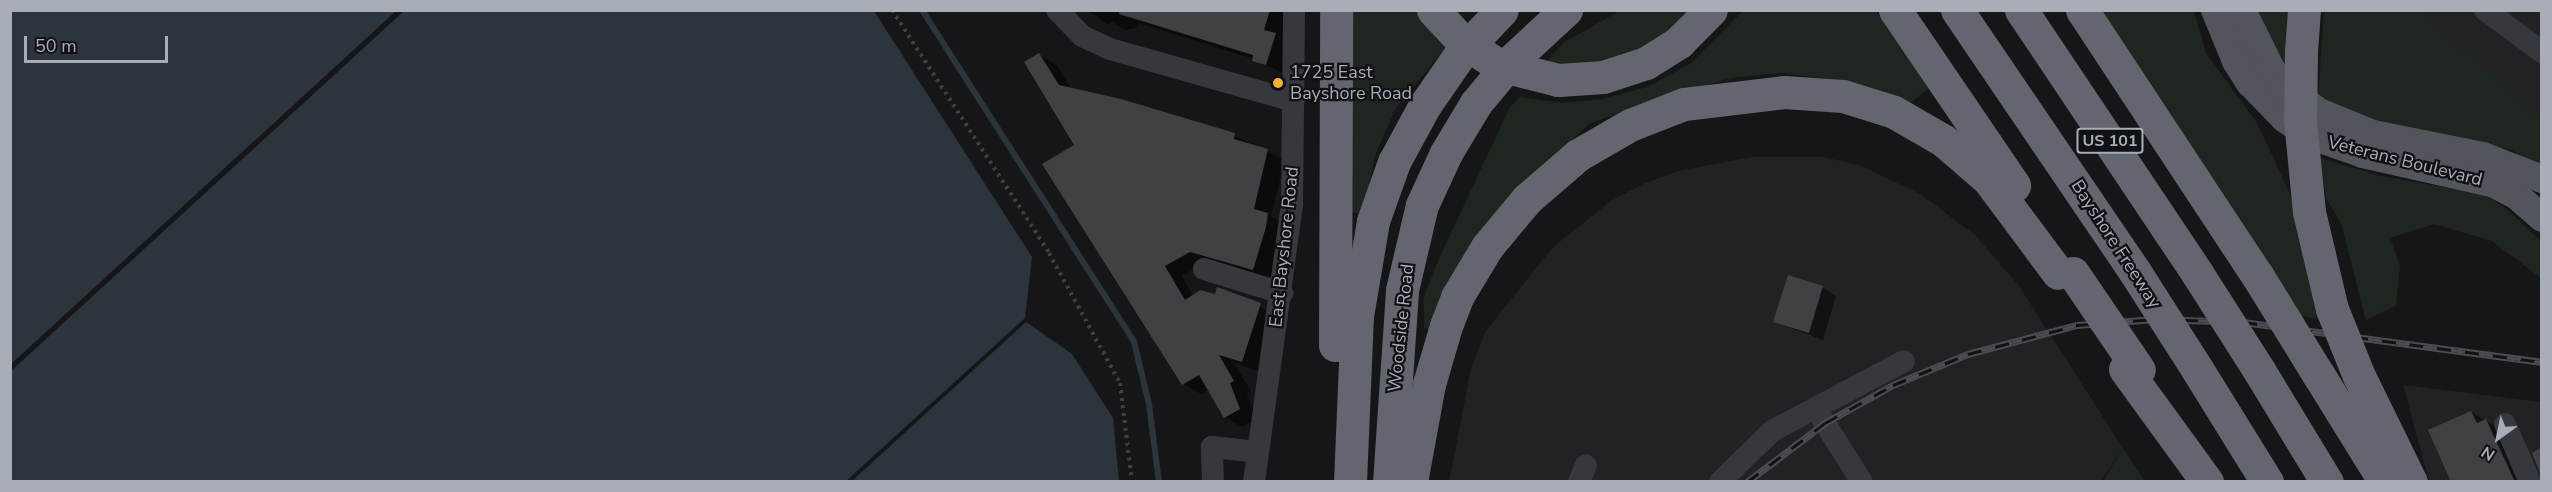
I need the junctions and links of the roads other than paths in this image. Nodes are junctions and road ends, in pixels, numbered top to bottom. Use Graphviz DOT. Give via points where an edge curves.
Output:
graph roads {
  1 [pos="1057,10"];
  2 [pos="1294,10"];
  3 [pos="1336,10"];
  4 [pos="1433,10"];
  5 [pos="1502,10"];
  6 [pos="1566,10"];
  7 [pos="1711,10"];
  8 [pos="1895,10"];
  9 [pos="1958,10"];
  10 [pos="2021,10"];
  11 [pos="2082,10"];
  12 [pos="2215,10"];
  13 [pos="2242,10"];
  14 [pos="2304,10"];
  15 [pos="2485,10"];
  16 [pos="2541,52"];
  17 [pos="1294,101"];
  18 [pos="2541,180"];
  19 [pos="2541,218"];
  20 [pos="1204,269"];
  21 [pos="2065,273"];
  22 [pos="1282,293"];
  23 [pos="1904,361"];
  24 [pos="1816,409"];
  25 [pos="2505,424"];
  26 [pos="1257,452"];
  27 [pos="1213,482"];
  28 [pos="1254,482"];
  29 [pos="1340,482"];
  30 [pos="1350,482"];
  31 [pos="1389,482"];
  32 [pos="1411,482"];
  33 [pos="1720,482"];
  34 [pos="1862,482"];
  35 [pos="2209,482"];
  36 [pos="2267,482"];
  37 [pos="2327,482"];
  38 [pos="2385,482"];
  39 [pos="2411,482"];
  40 [pos="2530,482"];
  1 -- 17 [label="street" via="1082,36 1110,49"];
  2 -- 17 [label="street, East Bayshore Road"];
  3 -- 29 [label="highway" via="1334,421"];
  4 -- 7 [label="highway, bridge" via="1461,40 1498,65 1558,80 1603,77 1646,63 1680,42"];
  5 -- 30 [label="highway" via="1461,53 1425,105 1394,162 1373,221 1357,316"];
  6 -- 31 [label="highway, Woodside Road" via="1512,60 1476,103 1446,153 1422,206 1402,290"];
  8 -- 21 [label="highway"];
  9 -- 36 [label="highway, Bayshore Freeway / US 101, bridge" via="2135,272"];
  10 -- 37 [label="highway, US 101, bridge" via="2197,273"];
  11 -- 38 [label="highway, bridge" via="2256,275"];
  12 -- 19 [label="main road, Veterans Boulevard" via="2236,61 2250,83 2285,119 2307,134 2362,154 2492,183 2517,196"];
  13 -- 18 [label="main road, Veterans Boulevard" via="2271,69 2292,93 2319,112 2373,134 2492,159"];
  14 -- 39 [label="highway, bridge" via="2300,120 2309,212 2332,309 2359,376"];
  15 -- 16 [label="street"];
  17 -- 22 [label="street, East Bayshore Road" via="1292,204"];
  20 -- 22 [label="street"];
  21 -- 32 [label="highway" via="1988,179 1944,141 1894,112 1843,96 1784,92 1684,104 1630,125 1578,155 1527,199 1487,247 1462,288 1446,326 1429,384"];
  21 -- 35 [label="highway, bridge"];
  22 -- 26 [label="street, East Bayshore Road"];
  23 -- 24 [label="street"];
  24 -- 33 [label="street" via="1772,431"];
  24 -- 34 [label="street"];
  25 -- 40 [label="street"];
  26 -- 27 [label="street" via="1212,438"];
  26 -- 28 [label="street, East Bayshore Road"];
}
